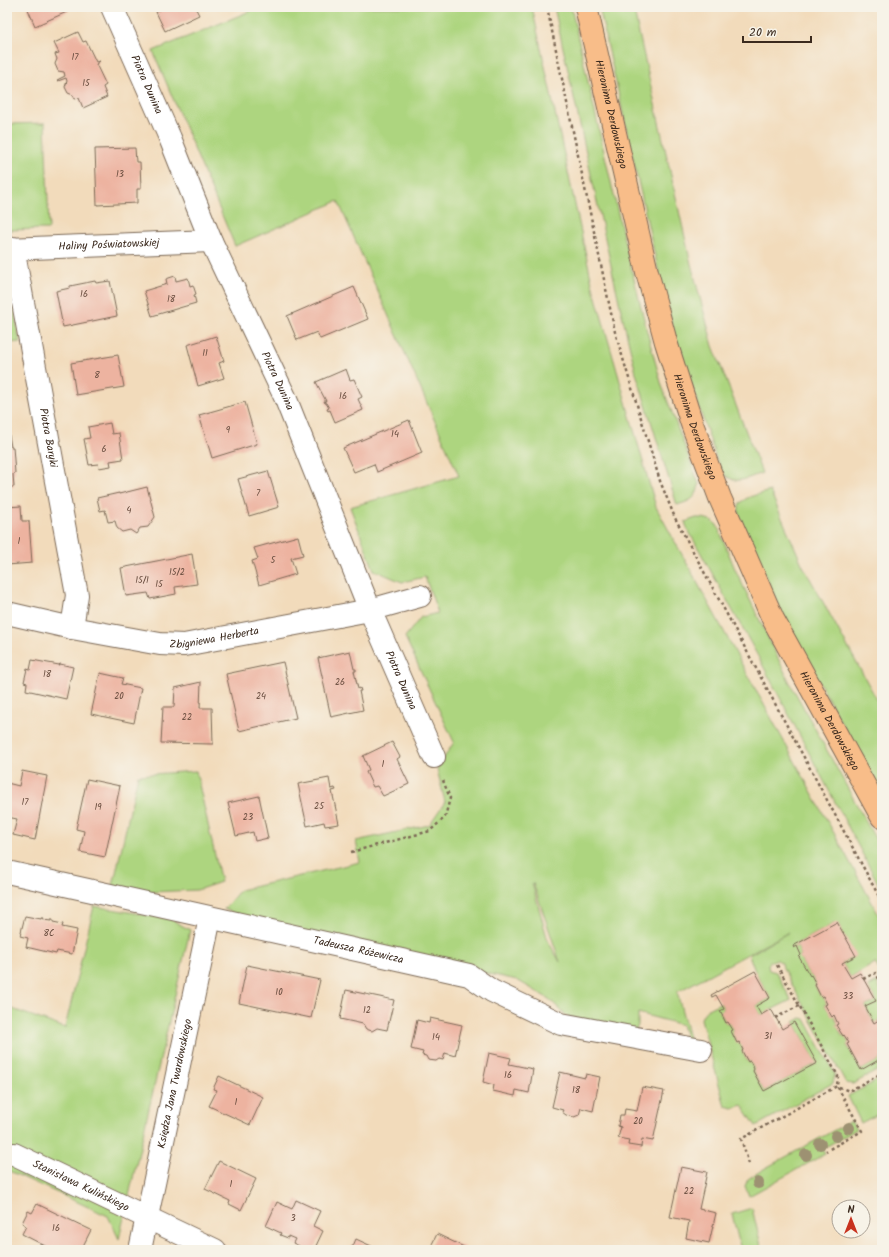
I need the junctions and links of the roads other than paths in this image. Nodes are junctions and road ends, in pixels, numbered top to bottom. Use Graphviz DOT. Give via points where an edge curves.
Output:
graph roads {
  1 [pos="112,7"];
  2 [pos="586,7"];
  3 [pos="210,241"];
  4 [pos="10,248"];
  5 [pos="420,596"];
  6 [pos="370,610"];
  7 [pos="7,613"];
  8 [pos="72,628"];
  9 [pos="434,757"];
  10 [pos="882,817"];
  11 [pos="7,872"];
  12 [pos="210,918"];
  13 [pos="701,1050"];
  14 [pos="14,1154"];
  15 [pos="147,1218"];
  16 [pos="140,1250"];
  17 [pos="215,1250"];
  1 -- 3 [label="street, Piotra Dunina" via="170,138"];
  2 -- 10 [label="main road, Hieronima Derdowskiego" via="647,272 692,424 720,498 773,619"];
  3 -- 4 [label="street, Haliny Poświatowskiej"];
  3 -- 6 [label="street, Piotra Dunina" via="285,397"];
  4 -- 8 [label="street, Piotra Baryki" via="77,595"];
  5 -- 6 [label="street, Zbigniewa Herberta"];
  6 -- 8 [label="street, Zbigniewa Herberta" via="184,645 160,644"];
  6 -- 9 [label="street, Piotra Dunina"];
  7 -- 8 [label="street, Zbigniewa Herberta"];
  11 -- 12 [label="street, Tadeusza Różewicza"];
  12 -- 13 [label="street, Tadeusza Różewicza" via="469,975 492,991 561,1024"];
  12 -- 15 [label="street, Księdza Jana Twardowskiego"];
  14 -- 15 [label="street, Stanisława Kulińskiego"];
  15 -- 16 [label="street, Księdza Jana Twardowskiego"];
  15 -- 17 [label="street, Stanisława Kulińskiego"];
}
